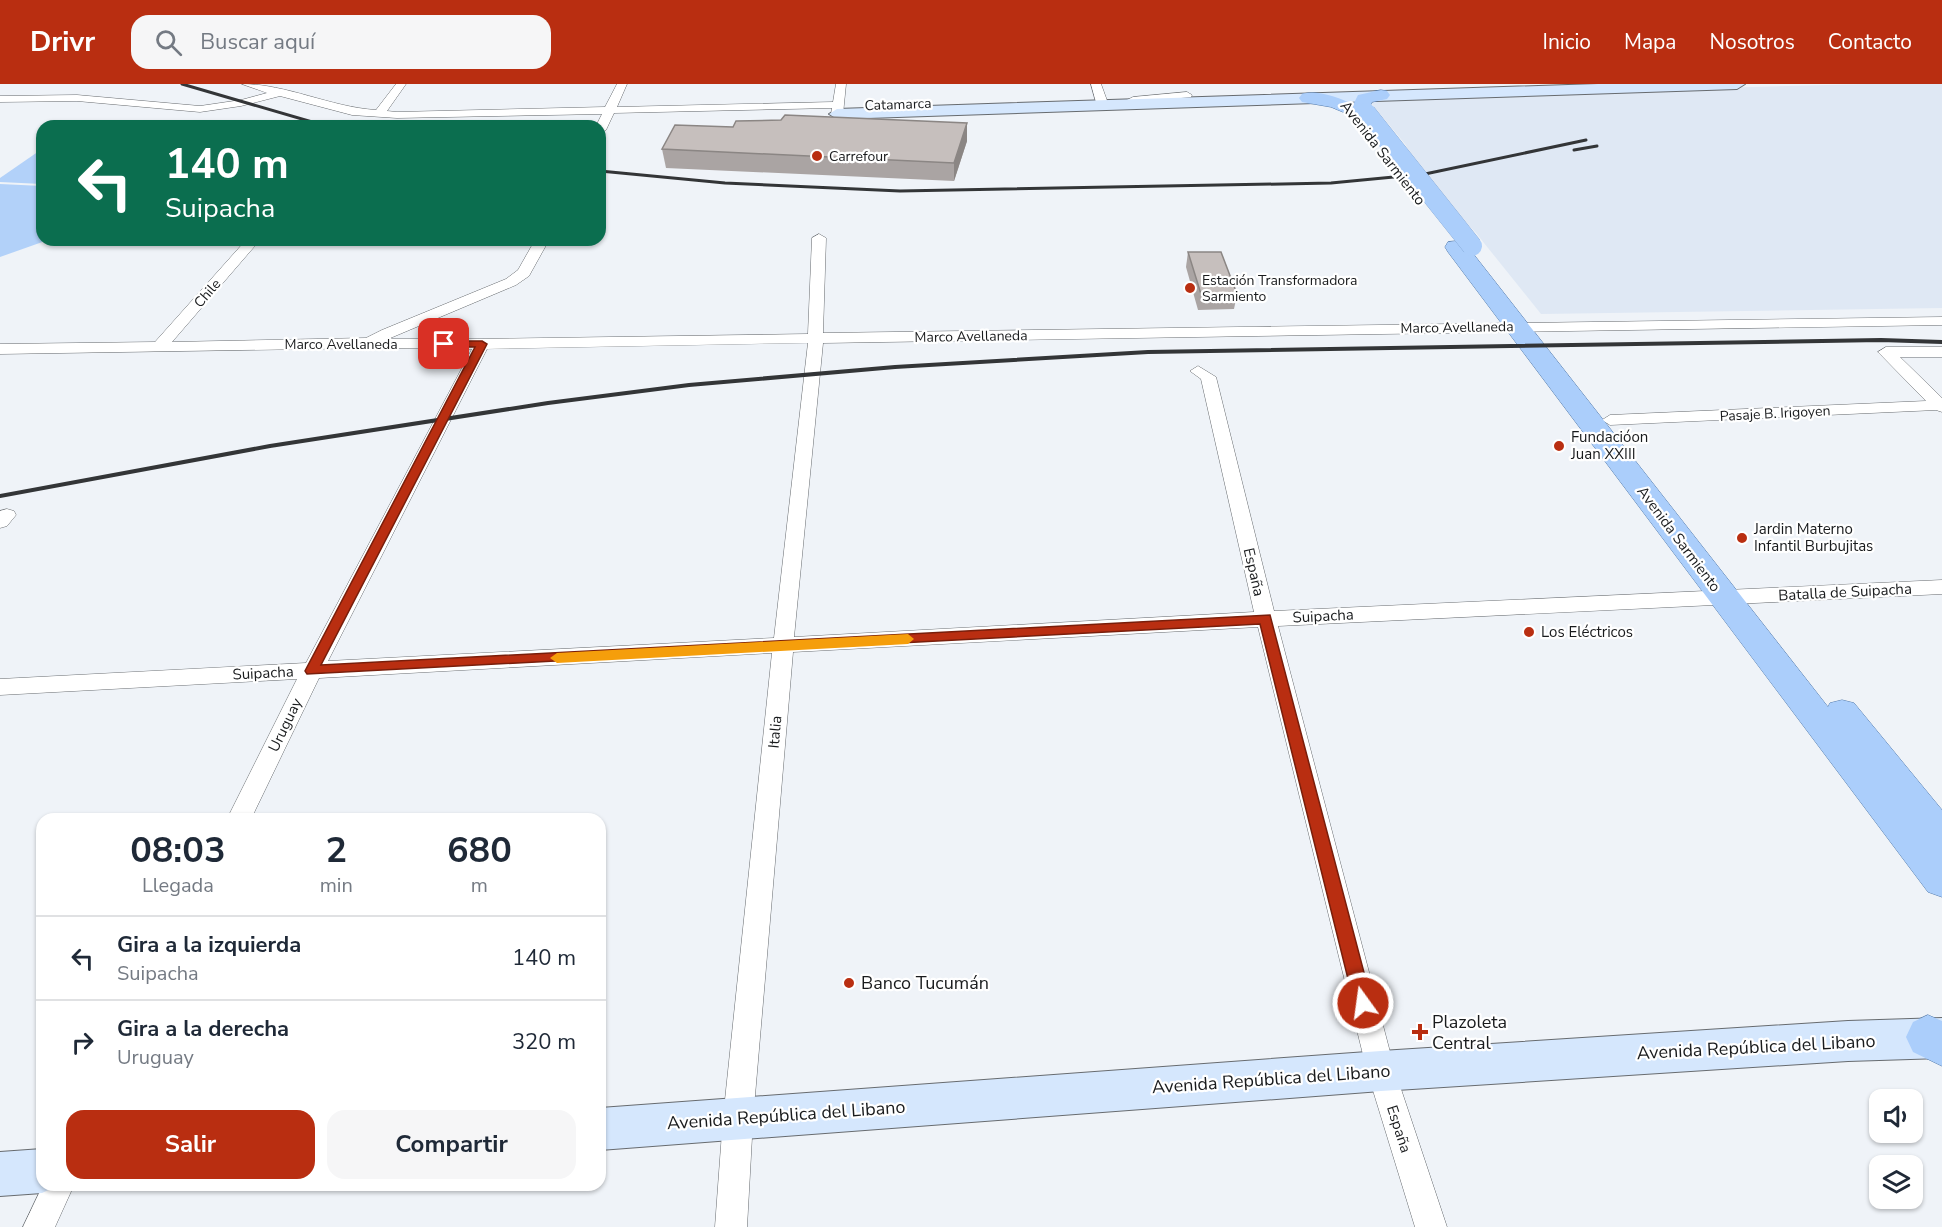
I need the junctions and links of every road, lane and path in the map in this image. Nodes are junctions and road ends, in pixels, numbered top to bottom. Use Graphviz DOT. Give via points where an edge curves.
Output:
graph roads {
  1 [pos="247,84"];
  2 [pos="401,84"];
  3 [pos="622,84"];
  4 [pos="841,84"];
  5 [pos="1553,84"];
  6 [pos="1737,84"];
  7 [pos="1576,86"];
  8 [pos="280,93"];
  9 [pos="1381,95"];
  10 [pos="1100,98"];
  11 [pos="1308,98"];
  12 [pos="1347,98"];
  13 [pos="0,99"];
  14 [pos="838,110"];
  15 [pos="609,111"];
  16 [pos="379,114"];
  17 [pos="605,120"];
  18 [pos="819,238"];
  19 [pos="248,246"];
  20 [pos="539,246"];
  21 [pos="1942,321"];
  22 [pos="1526,326"];
  23 [pos="816,339"];
  24 [pos="370,343"];
  25 [pos="482,344"];
  26 [pos="161,345"];
  27 [pos="0,349"];
  28 [pos="1942,352"];
  29 [pos="1198,371"];
  30 [pos="1941,406"];
  31 [pos="1610,420"];
  32 [pos="1942,587"];
  33 [pos="1736,598"];
  34 [pos="1266,619"];
  35 [pos="783,646"];
  36 [pos="312,671"];
  37 [pos="0,687"];
  38 [pos="242,813"];
  39 [pos="1942,838"];
  40 [pos="1942,880"];
  41 [pos="1937,1040"];
  42 [pos="1381,1071"];
  43 [pos="738,1119"];
  44 [pos="606,1129"];
  45 [pos="36,1171"];
  46 [pos="0,1174"];
  47 [pos="56,1191"];
  48 [pos="39,1227"];
  49 [pos="730,1227"];
  50 [pos="1431,1227"];
  1 -- 8 [label="street, Catamarca"];
  2 -- 16 [label="street"];
  3 -- 15 [label="street"];
  4 -- 14 [label="street"];
  5 -- 12 [label="main road, Catamarca"];
  6 -- 7 [label="main road"];
  7 -- 9 [label="main road"];
  8 -- 13 [label="street" via="200,109 58,98"];
  8 -- 16 [label="street, Catamarca" via="352,112"];
  9 -- 12 [label="main road" via="1362,101"];
  10 -- 11 [label="main road, Catamarca"];
  10 -- 12 [label="main road, Catamarca"];
  10 -- 14 [label="main road, Catamarca"];
  11 -- 12 [label="main road" via="1336,102"];
  12 -- 22 [label="main road, Avenida Sarmiento"];
  14 -- 15 [label="street, Catamarca"];
  15 -- 16 [label="street, Catamarca"];
  15 -- 17 [label="street"];
  18 -- 23 [label="street, Italia"];
  19 -- 26 [label="street, Chile"];
  20 -- 24 [label="street" via="524,273 511,282"];
  21 -- 22 [label="street, Marco Avellaneda"];
  22 -- 23 [label="street, Marco Avellaneda"];
  22 -- 31 [label="main road, Avenida Sarmiento"];
  22 -- 33 [label="main road, Avenida Sarmiento"];
  23 -- 25 [label="street, Marco Avellaneda"];
  23 -- 35 [label="street, Italia"];
  24 -- 25 [label="street, Marco Avellaneda"];
  24 -- 26 [label="street, Marco Avellaneda"];
  25 -- 36 [label="street, Uruguay"];
  26 -- 27 [label="street, Marco Avellaneda"];
  28 -- 30 [label="street" via="1886,352"];
  29 -- 34 [label="street, España" via="1208,377"];
  30 -- 31 [label="street, Pasaje B. Irigoyen"];
  31 -- 33 [label="main road, Avenida Sarmiento"];
  32 -- 33 [label="street, Batalla de Suipacha"];
  33 -- 34 [label="street, Suipacha"];
  33 -- 39 [label="main road, Avenida Sarmiento"];
  33 -- 40 [label="main road, Avenida Sarmiento"];
  34 -- 35 [label="street, Suipacha"];
  34 -- 42 [label="street, España"];
  35 -- 36 [label="street, Suipacha"];
  35 -- 43 [label="street, Italia"];
  36 -- 37 [label="street, Suipacha"];
  36 -- 38 [label="street, Uruguay"];
  41 -- 42 [label="main road, Avenida República del Libano"];
  42 -- 43 [label="main road, Avenida República del Libano"];
  42 -- 50 [label="street, España"];
  43 -- 44 [label="main road, Avenida República del Libano"];
  43 -- 49 [label="street, Italia"];
  45 -- 46 [label="main road"];
  47 -- 48 [label="street"];
}
